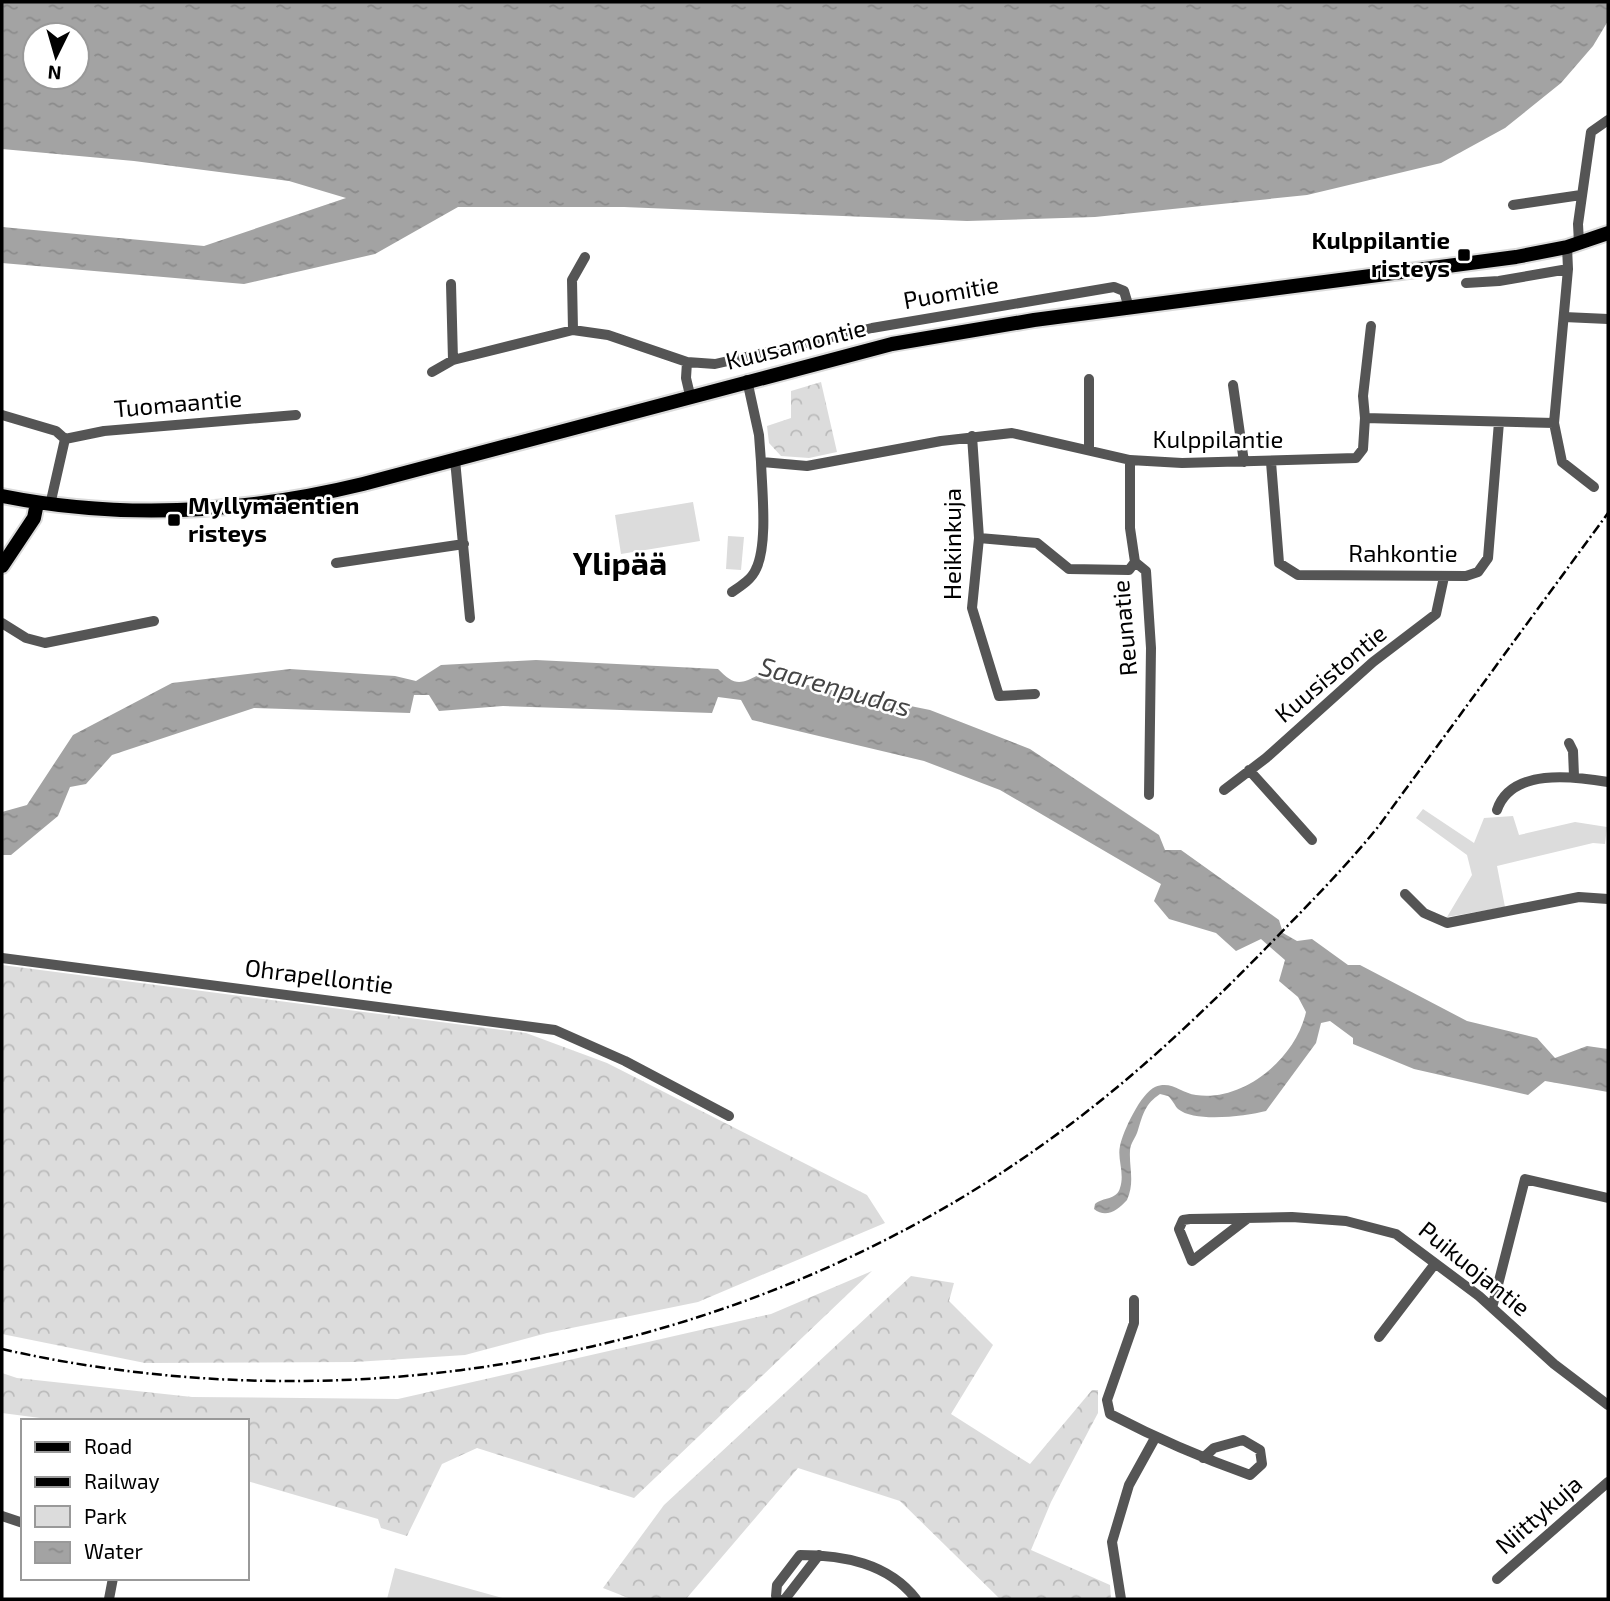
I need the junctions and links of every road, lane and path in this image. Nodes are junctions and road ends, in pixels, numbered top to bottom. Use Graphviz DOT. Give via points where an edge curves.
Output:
graph roads {
  1 [pos="1608,120"];
  2 [pos="1581,195"];
  3 [pos="1513,205"];
  4 [pos="1608,233"];
  5 [pos="1573,245"];
  6 [pos="585,257"];
  7 [pos="1568,269"];
  8 [pos="1466,282"];
  9 [pos="451,284"];
  10 [pos="1129,308"];
  11 [pos="1564,317"];
  12 [pos="1608,319"];
  13 [pos="1371,326"];
  14 [pos="573,330"];
  15 [pos="453,360"];
  16 [pos="687,362"];
  17 [pos="432,372"];
  18 [pos="1089,379"];
  19 [pos="747,380"];
  20 [pos="1233,385"];
  21 [pos="690,396"];
  22 [pos="2,415"];
  23 [pos="296,415"];
  24 [pos="1365,418"];
  25 [pos="1499,422"];
  26 [pos="1554,423"];
  27 [pos="972,436"];
  28 [pos="65,439"];
  29 [pos="1089,450"];
  30 [pos="455,460"];
  31 [pos="1130,460"];
  32 [pos="761,462"];
  33 [pos="1244,462"];
  34 [pos="1271,462"];
  35 [pos="1594,487"];
  36 [pos="2,495"];
  37 [pos="43,504"];
  38 [pos="979,538"];
  39 [pos="464,544"];
  40 [pos="1135,562"];
  41 [pos="337,563"];
  42 [pos="2,566"];
  43 [pos="1444,577"];
  44 [pos="732,592"];
  45 [pos="470,618"];
  46 [pos="154,621"];
  47 [pos="2,623"];
  48 [pos="1035,694"];
  49 [pos="1569,743"];
  50 [pos="1250,770"];
  51 [pos="1574,776"];
  52 [pos="1608,782"];
  53 [pos="1224,790"];
  54 [pos="1149,795"];
  55 [pos="1497,810"];
  56 [pos="1312,840"];
  57 [pos="1405,894"];
  58 [pos="1608,899"];
  59 [pos="2,958"];
  60 [pos="729,1116"];
  61 [pos="1608,1198"];
  62 [pos="1248,1218"];
  63 [pos="1434,1265"];
  64 [pos="1134,1300"];
  65 [pos="1492,1308"];
  66 [pos="1379,1337"];
  67 [pos="1608,1405"];
  68 [pos="1155,1438"];
  69 [pos="1203,1458"];
  70 [pos="1608,1482"];
  71 [pos="2,1516"];
  72 [pos="21,1522"];
  73 [pos="819,1555"];
  74 [pos="1497,1579"];
  75 [pos="113,1580"];
  76 [pos="109,1599"];
  77 [pos="779,1599"];
  78 [pos="785,1599"];
  79 [pos="916,1599"];
  80 [pos="1121,1599"];
  1 -- 2 [label="street" via="1591,132"];
  2 -- 3 [label="street"];
  2 -- 5 [label="street"];
  4 -- 5 [label="main road, Kuusamontie"];
  5 -- 7 [label="street"];
  5 -- 10 [label="main road, Kuusamontie" via="1497,260"];
  6 -- 14 [label="street" via="572,280"];
  7 -- 8 [label="street"];
  7 -- 11 [label="street"];
  9 -- 15 [label="street"];
  10 -- 16 [label="street, Puomitie" via="1124,291 1114,288 872,328 729,362"];
  10 -- 19 [label="main road, Kuusamontie" via="960,331"];
  11 -- 12 [label="street"];
  11 -- 26 [label="street"];
  13 -- 24 [label="street"];
  14 -- 15 [label="street, Puomitie"];
  14 -- 16 [label="street, Puomitie" via="608,335"];
  15 -- 17 [label="street, Puomitie"];
  16 -- 21 [label="street"];
  18 -- 29 [label="street"];
  19 -- 21 [label="main road, Kuusamontie"];
  19 -- 32 [label="street" via="760,435"];
  20 -- 33 [label="street"];
  21 -- 30 [label="main road, Kuusamontie"];
  22 -- 28 [label="street" via="56,431"];
  23 -- 28 [label="street, Tuomaantie" via="104,431"];
  24 -- 25 [label="street"];
  24 -- 34 [label="street, Kulppilantie" via="1363,449 1356,458"];
  25 -- 26 [label="street"];
  25 -- 43 [label="street, Rahkontie" via="1488,558 1478,572"];
  26 -- 35 [label="street" via="1562,462"];
  27 -- 29 [label="street, Kulppilantie" via="1012,433"];
  27 -- 32 [label="street, Kulppilantie" via="807,466"];
  27 -- 38 [label="street, Heikinkuja"];
  28 -- 37 [label="street"];
  29 -- 31 [label="street, Kulppilantie"];
  30 -- 37 [label="main road, Kuusamontie" via="333,492 234,508 159,512"];
  30 -- 39 [label="street"];
  31 -- 33 [label="street, Kulppilantie"];
  31 -- 40 [label="street, Reunatie"];
  32 -- 44 [label="street" via="758,560 751,575"];
  33 -- 34 [label="street, Kulppilantie"];
  34 -- 43 [label="street, Rahkontie" via="1279,563 1298,575"];
  36 -- 37 [label="main road, Kuusamontie"];
  37 -- 42 [label="main road"];
  38 -- 40 [label="street" via="1037,543 1069,569 1129,570"];
  38 -- 48 [label="street, Heikinkuja" via="972,608 999,696"];
  39 -- 41 [label="street"];
  39 -- 45 [label="street"];
  40 -- 54 [label="street, Reunatie" via="1146,571 1151,648"];
  43 -- 50 [label="street, Kuusistontie" via="1436,614 1373,662"];
  46 -- 47 [label="street" via="45,643"];
  49 -- 51 [label="street"];
  50 -- 53 [label="street, Kuusistontie"];
  50 -- 56 [label="street"];
  51 -- 52 [label="street"];
  51 -- 55 [label="street" via="1513,786 1501,796"];
  57 -- 58 [label="street" via="1424,913 1447,923 1571,898"];
  59 -- 60 [label="street, Ohrapellontie" via="555,1030"];
  61 -- 65 [label="street" via="1525,1179"];
  62 -- 62 [label="street, Puikuojantie" via="1232,1233 1192,1261 1179,1229 1183,1220"];
  62 -- 63 [label="street, Puikuojantie" via="1346,1221 1396,1234"];
  63 -- 65 [label="street, Puikuojantie"];
  63 -- 66 [label="street"];
  64 -- 68 [label="street" via="1134,1323 1107,1400 1110,1414"];
  65 -- 67 [label="street, Puikuojantie"];
  68 -- 69 [label="street"];
  68 -- 80 [label="street" via="1129,1485 1112,1542"];
  69 -- 69 [label="street" via="1214,1448 1242,1440 1260,1450 1262,1464 1251,1475"];
  70 -- 74 [label="street, Niittykuja"];
  71 -- 72 [label="street"];
  73 -- 77 [label="street" via="800,1555 778,1585"];
  73 -- 78 [label="street"];
  73 -- 79 [label="street" via="837,1555 884,1571"];
  75 -- 76 [label="street"];
}
